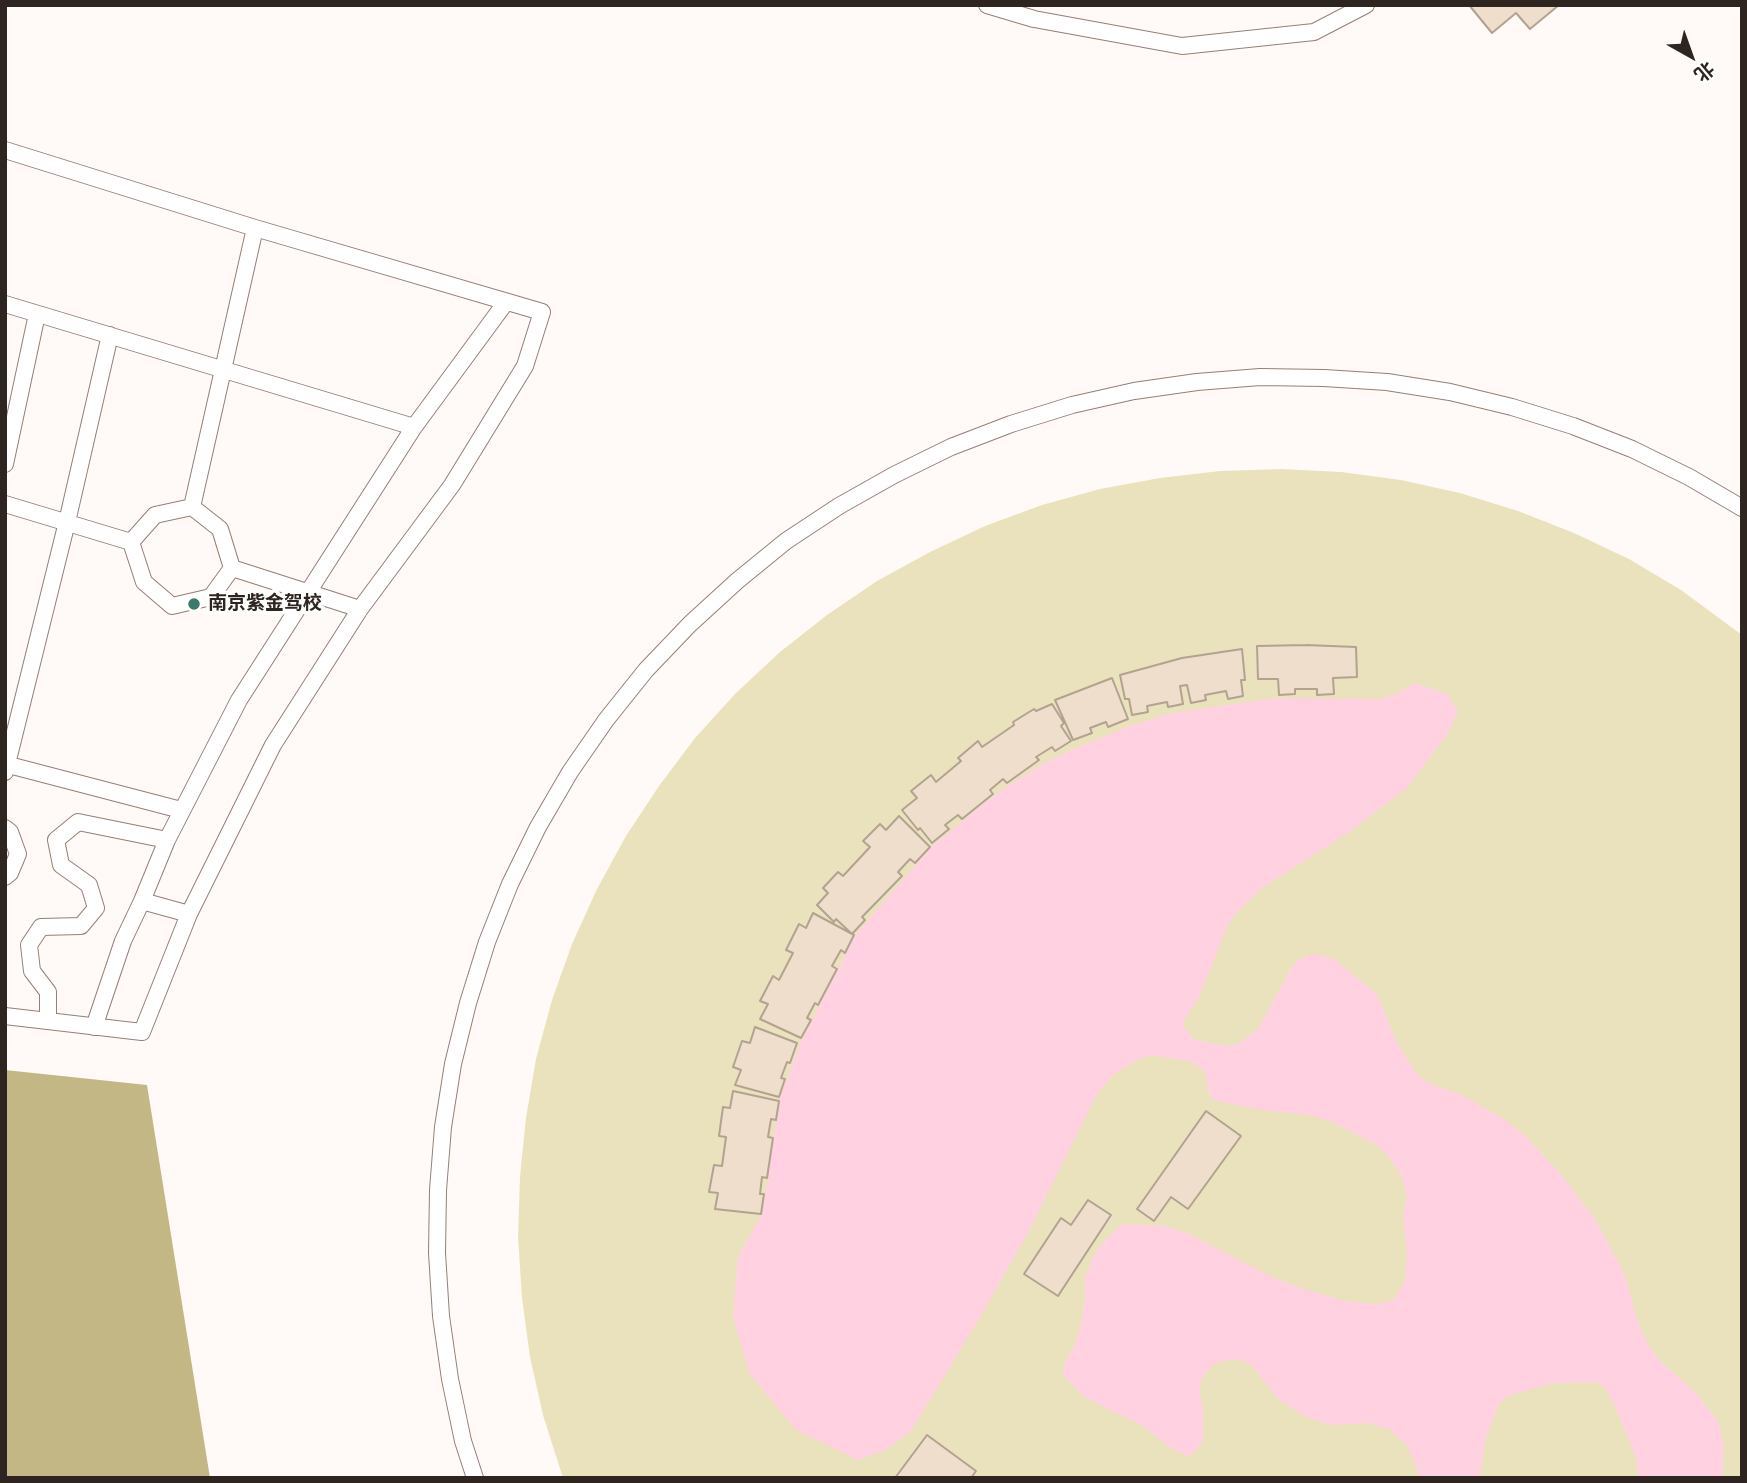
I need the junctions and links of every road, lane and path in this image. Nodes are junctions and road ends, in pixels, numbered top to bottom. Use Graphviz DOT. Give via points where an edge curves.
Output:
graph roads {
  1 [pos="987,5"];
  2 [pos="1366,5"];
  3 [pos="5,150"];
  4 [pos="256,228"];
  5 [pos="506,302"];
  6 [pos="5,304"];
  7 [pos="37,314"];
  8 [pos="110,335"];
  9 [pos="222,368"];
  10 [pos="414,427"];
  11 [pos="5,464"];
  12 [pos="5,505"];
  13 [pos="192,507"];
  14 [pos="1742,508"];
  15 [pos="67,522"];
  16 [pos="131,542"];
  17 [pos="232,568"];
  18 [pos="309,593"];
  19 [pos="360,609"];
  20 [pos="6,766"];
  21 [pos="181,810"];
  22 [pos="5,828"];
  23 [pos="167,840"];
  24 [pos="5,877"];
  25 [pos="142,901"];
  26 [pos="190,914"];
  27 [pos="5,1016"];
  28 [pos="48,1021"];
  29 [pos="94,1027"];
  30 [pos="475,1478"];
  1 -- 2 [label="lane" via="1034,19 1182,46 1314,32"];
  3 -- 4 [label="lane"];
  4 -- 5 [label="lane"];
  4 -- 9 [label="lane"];
  5 -- 10 [label="lane"];
  5 -- 19 [label="lane" via="542,312 525,366 453,485"];
  6 -- 7 [label="lane"];
  7 -- 8 [label="lane"];
  7 -- 11 [label="lane"];
  8 -- 9 [label="lane"];
  8 -- 15 [label="lane"];
  9 -- 10 [label="lane"];
  9 -- 13 [label="lane"];
  10 -- 18 [label="lane"];
  12 -- 15 [label="lane"];
  13 -- 16 [label="lane" via="155,514"];
  13 -- 17 [label="lane" via="220,529"];
  14 -- 30 [label="lane" via="1632,449 1512,407 1387,383 1260,377 1134,391 1011,424 894,475 786,541 690,624 606,720 538,827 487,942 453,1064 438,1190 441,1316 463,1441"];
  15 -- 16 [label="lane"];
  15 -- 20 [label="lane"];
  16 -- 17 [label="lane" via="144,582 173,606 211,597"];
  17 -- 18 [label="lane"];
  18 -- 19 [label="lane"];
  18 -- 21 [label="lane" via="239,700"];
  19 -- 26 [label="lane" via="273,745"];
  20 -- 21 [label="lane"];
  21 -- 23 [label="lane"];
  22 -- 24 [label="lane" via="18,854"];
  23 -- 25 [label="lane"];
  23 -- 28 [label="lane" via="78,822 56,840 61,865 89,885 96,908 81,926 41,927 29,945 32,971 48,992"];
  25 -- 26 [label="lane"];
  25 -- 29 [label="lane" via="122,941"];
  26 -- 29 [label="lane" via="142,1032"];
  27 -- 28 [label="lane"];
  28 -- 29 [label="lane"];
}
